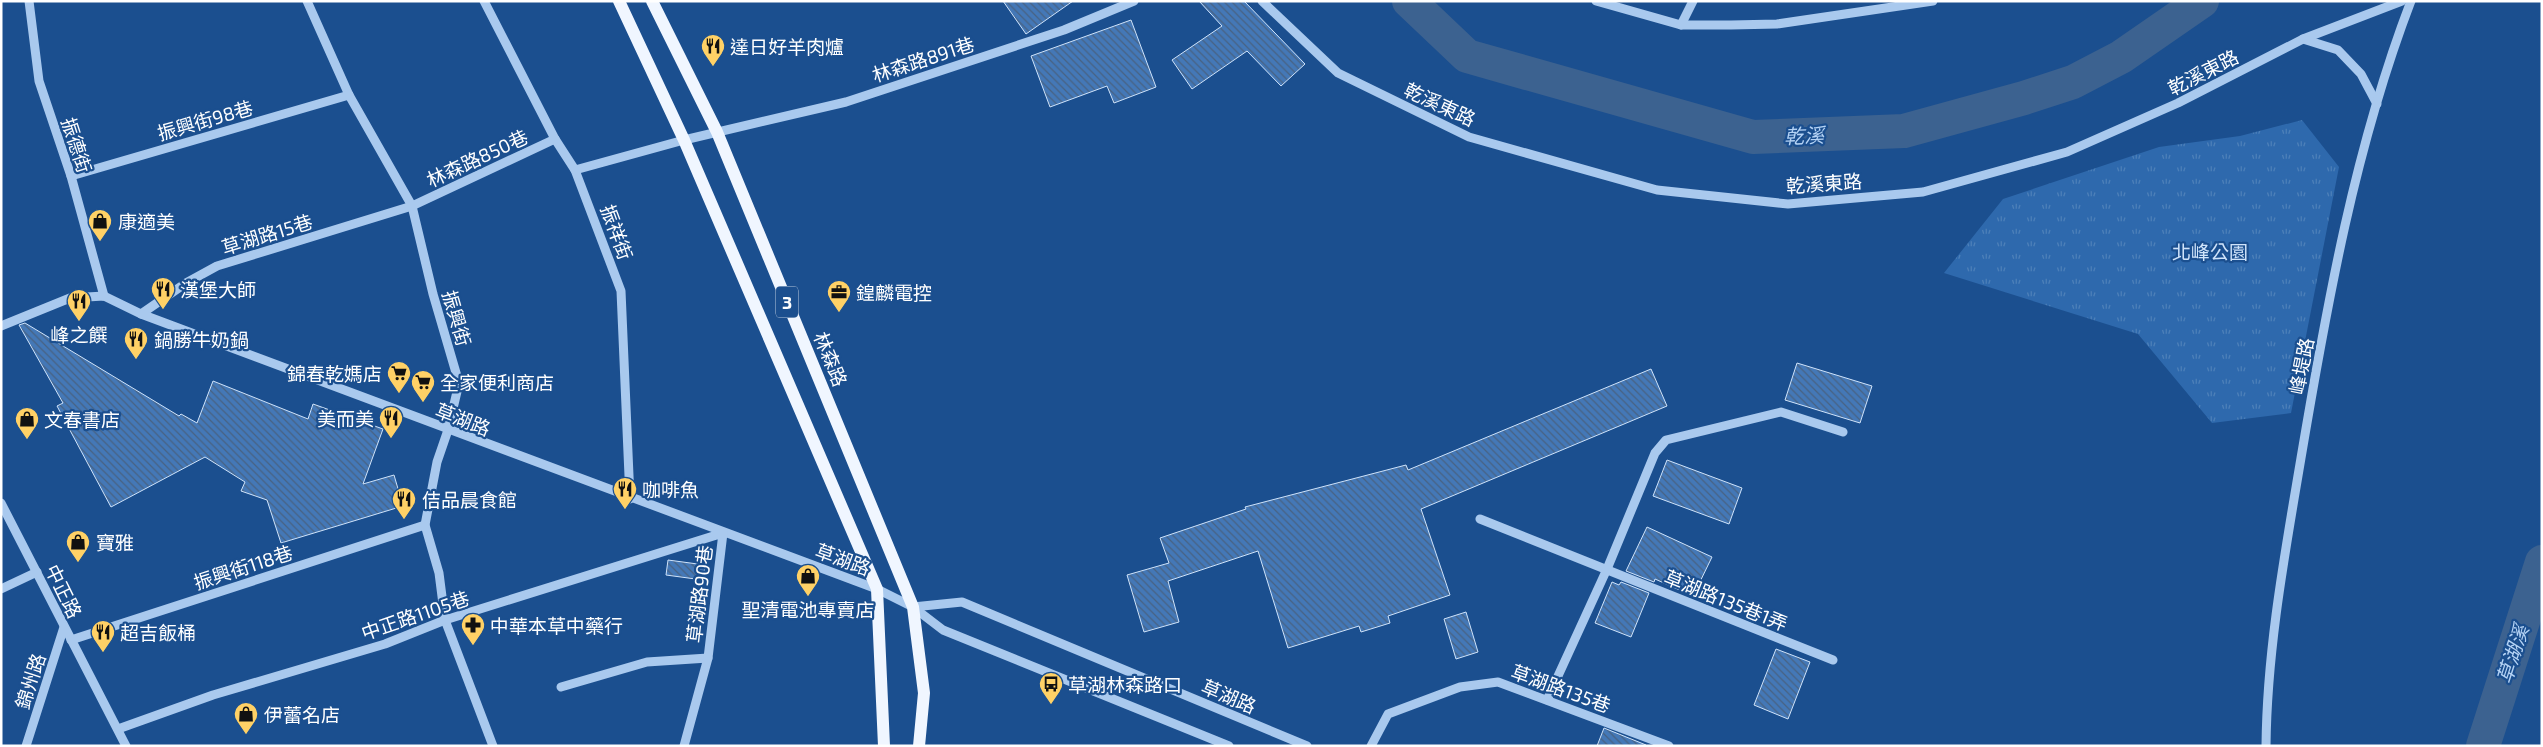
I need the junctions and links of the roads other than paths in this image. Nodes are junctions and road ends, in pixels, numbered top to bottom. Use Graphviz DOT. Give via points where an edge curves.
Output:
graph roads {
  1 [pos="28,1"];
  2 [pos="307,1"];
  3 [pos="484,1"];
  4 [pos="619,1"];
  5 [pos="652,1"];
  6 [pos="1134,1"];
  7 [pos="1262,1"];
  8 [pos="1596,1"];
  9 [pos="1694,1"];
  10 [pos="1933,1"];
  11 [pos="2402,1"];
  12 [pos="2411,1"];
  13 [pos="1681,25"];
  14 [pos="2303,39"];
  15 [pos="349,95"];
  16 [pos="2377,104"];
  17 [pos="717,132"];
  18 [pos="555,139"];
  19 [pos="684,140"];
  20 [pos="575,170"];
  21 [pos="71,176"];
  22 [pos="412,206"];
  23 [pos="104,296"];
  24 [pos="141,314"];
  25 [pos="1,326"];
  26 [pos="448,430"];
  27 [pos="1843,432"];
  28 [pos="630,499"];
  29 [pos="1,503"];
  30 [pos="1480,519"];
  31 [pos="425,525"];
  32 [pos="723,533"];
  33 [pos="1607,569"];
  34 [pos="37,572"];
  35 [pos="877,589"];
  36 [pos="1,590"];
  37 [pos="913,607"];
  38 [pos="445,620"];
  39 [pos="64,627"];
  40 [pos="71,640"];
  41 [pos="708,658"];
  42 [pos="1833,660"];
  43 [pos="562,687"];
  44 [pos="1547,700"];
  45 [pos="118,729"];
  46 [pos="26,746"];
  47 [pos="126,746"];
  48 [pos="493,746"];
  49 [pos="684,746"];
  50 [pos="884,746"];
  51 [pos="919,746"];
  52 [pos="1229,746"];
  53 [pos="1307,746"];
  54 [pos="1371,746"];
  55 [pos="1669,746"];
  56 [pos="2266,746"];
  1 -- 21 [label="street, 振德街" via="39,81"];
  2 -- 15 [label="street, 振興街"];
  3 -- 18 [label="street, 振祥街"];
  4 -- 19 [label="main road, 3"];
  5 -- 17 [label="main road, 林森路 / 3"];
  6 -- 17 [label="street, 林森路891巷" via="1064,30 846,102"];
  7 -- 14 [label="street, 乾溪東路" via="1338,73 1469,137 1657,190 1788,204 1923,192 2067,152 2178,104"];
  8 -- 13 [label="street"];
  9 -- 13 [label="street"];
  10 -- 13 [label="street" via="1777,24"];
  11 -- 14 [label="street, 乾溪東路"];
  12 -- 16 [label="street, 峰堤路"];
  14 -- 16 [label="street" via="2338,50 2361,74"];
  15 -- 21 [label="street, 振興街98巷"];
  15 -- 22 [label="street, 振興街"];
  16 -- 56 [label="street, 峰堤路" via="2338,261 2308,413 2278,596"];
  17 -- 19 [label="street, 林森路891巷"];
  17 -- 37 [label="main road, 林森路 / 3"];
  18 -- 20 [label="street, 振祥街"];
  18 -- 22 [label="street, 林森路850巷"];
  19 -- 20 [label="street"];
  19 -- 35 [label="main road, 3"];
  20 -- 28 [label="street, 振祥街" via="621,291"];
  21 -- 23 [label="street, 振德街"];
  22 -- 24 [label="street, 草湖路15巷" via="217,266"];
  22 -- 26 [label="street, 振興街" via="459,383"];
  23 -- 24 [label="street, 草湖路"];
  23 -- 25 [label="street, 草湖路" via="70,298"];
  24 -- 26 [label="street, 草湖路"];
  26 -- 28 [label="street, 草湖路"];
  26 -- 31 [label="street, 振興街" via="437,462"];
  27 -- 33 [label="street" via="1781,412 1666,440 1655,453"];
  28 -- 32 [label="street, 草湖路"];
  29 -- 34 [label="street, 中正路"];
  30 -- 33 [label="street, 草湖路135巷1弄"];
  31 -- 38 [label="street, 振興街" via="439,572"];
  31 -- 40 [label="street, 振興街118巷"];
  32 -- 35 [label="street, 草湖路"];
  32 -- 38 [label="street, 中正路1105巷"];
  32 -- 41 [label="street, 草湖路90巷"];
  33 -- 42 [label="street, 草湖路135巷1弄"];
  33 -- 44 [label="street"];
  34 -- 36 [label="street"];
  34 -- 39 [label="street, 中正路"];
  35 -- 37 [label="street, 草湖路"];
  35 -- 50 [label="main road, 3"];
  37 -- 51 [label="main road, 林森路 / 3" via="924,693"];
  37 -- 52 [label="street, 草湖路" via="943,630"];
  37 -- 53 [label="street, 草湖路" via="962,602"];
  38 -- 45 [label="street, 中正路1105巷" via="385,644 213,695"];
  38 -- 48 [label="street, 振興街"];
  39 -- 40 [label="street, 中正路"];
  39 -- 46 [label="street, 錦州路"];
  40 -- 45 [label="street, 中正路"];
  41 -- 43 [label="street" via="647,662"];
  41 -- 49 [label="street, 草湖路90巷"];
  44 -- 54 [label="street, 草湖路135巷" via="1498,682 1460,687 1388,714"];
  44 -- 55 [label="street, 草湖路135巷"];
  45 -- 47 [label="street, 中正路"];
}
